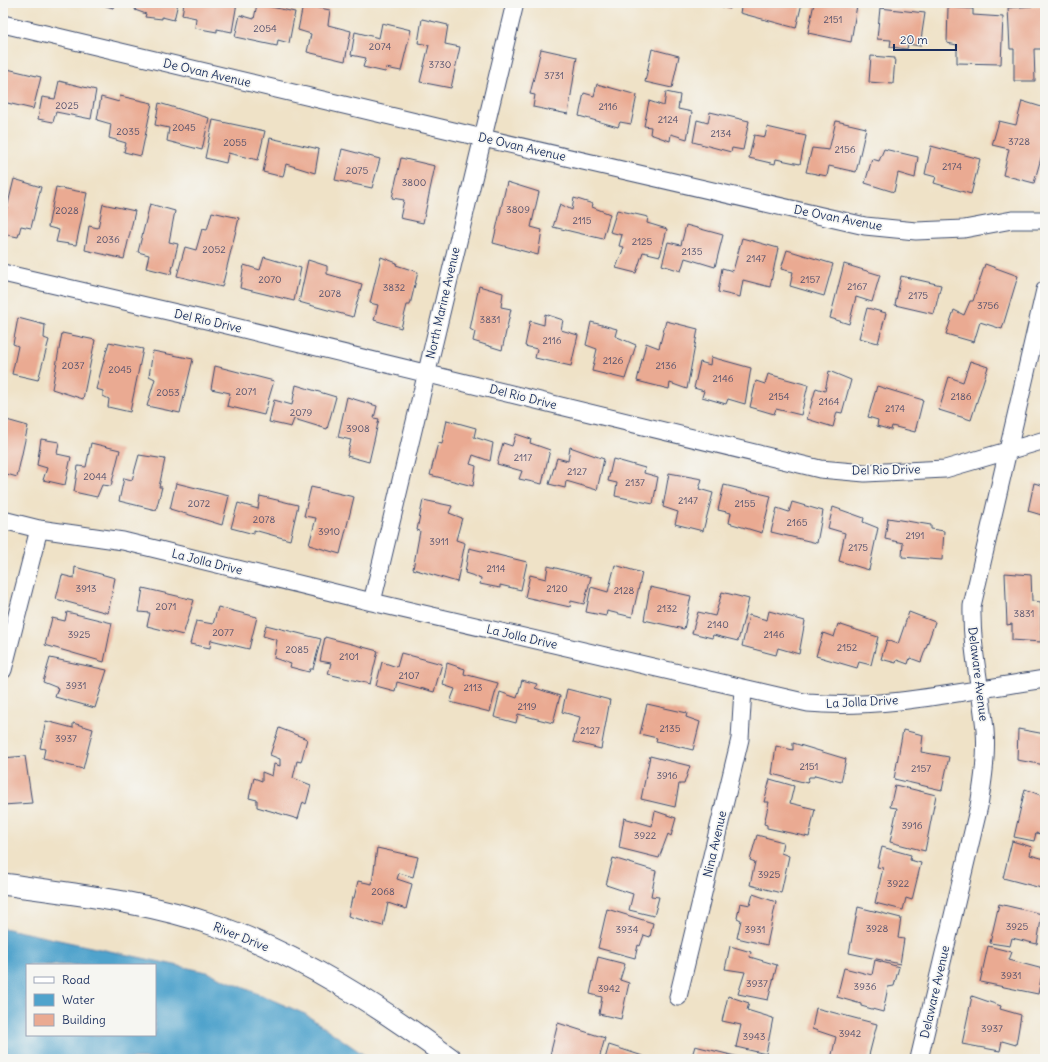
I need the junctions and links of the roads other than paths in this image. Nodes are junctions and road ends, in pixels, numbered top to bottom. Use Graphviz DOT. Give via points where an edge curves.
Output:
graph roads {
  1 [pos="515,3"];
  2 [pos="3,24"];
  3 [pos="483,138"];
  4 [pos="1045,220"];
  5 [pos="3,273"];
  6 [pos="1045,290"];
  7 [pos="426,374"];
  8 [pos="1045,440"];
  9 [pos="1007,450"];
  10 [pos="3,520"];
  11 [pos="39,529"];
  12 [pos="372,602"];
  13 [pos="3,670"];
  14 [pos="1045,679"];
  15 [pos="743,689"];
  16 [pos="979,689"];
  17 [pos="3,884"];
  18 [pos="678,998"];
  19 [pos="451,1059"];
  20 [pos="919,1059"];
  1 -- 3 [label="street, North Marine Avenue"];
  2 -- 3 [label="street, De Ovan Avenue"];
  3 -- 4 [label="street, De Ovan Avenue" via="865,226 916,231 964,229 1012,220"];
  3 -- 7 [label="street, North Marine Avenue"];
  5 -- 7 [label="street, Del Rio Drive"];
  6 -- 9 [label="street, Delaware Avenue"];
  7 -- 9 [label="street, Del Rio Drive" via="820,469 865,472 945,469"];
  7 -- 12 [label="street, North Marine Avenue"];
  8 -- 9 [label="street, Del Rio Drive"];
  9 -- 16 [label="street, Delaware Avenue" via="972,606 971,627"];
  10 -- 11 [label="street, La Jolla Drive"];
  11 -- 12 [label="street, La Jolla Drive" via="123,541"];
  11 -- 13 [label="street"];
  12 -- 15 [label="street, La Jolla Drive"];
  14 -- 16 [label="street, La Jolla Drive"];
  15 -- 16 [label="street, La Jolla Drive" via="808,703 838,706 885,703"];
  15 -- 18 [label="street, Nina Avenue" via="740,739"];
  16 -- 20 [label="street, Delaware Avenue" via="985,730 984,777"];
  17 -- 19 [label="street, River Drive" via="101,898 176,914 217,926 295,959 332,980 412,1030"];
}
